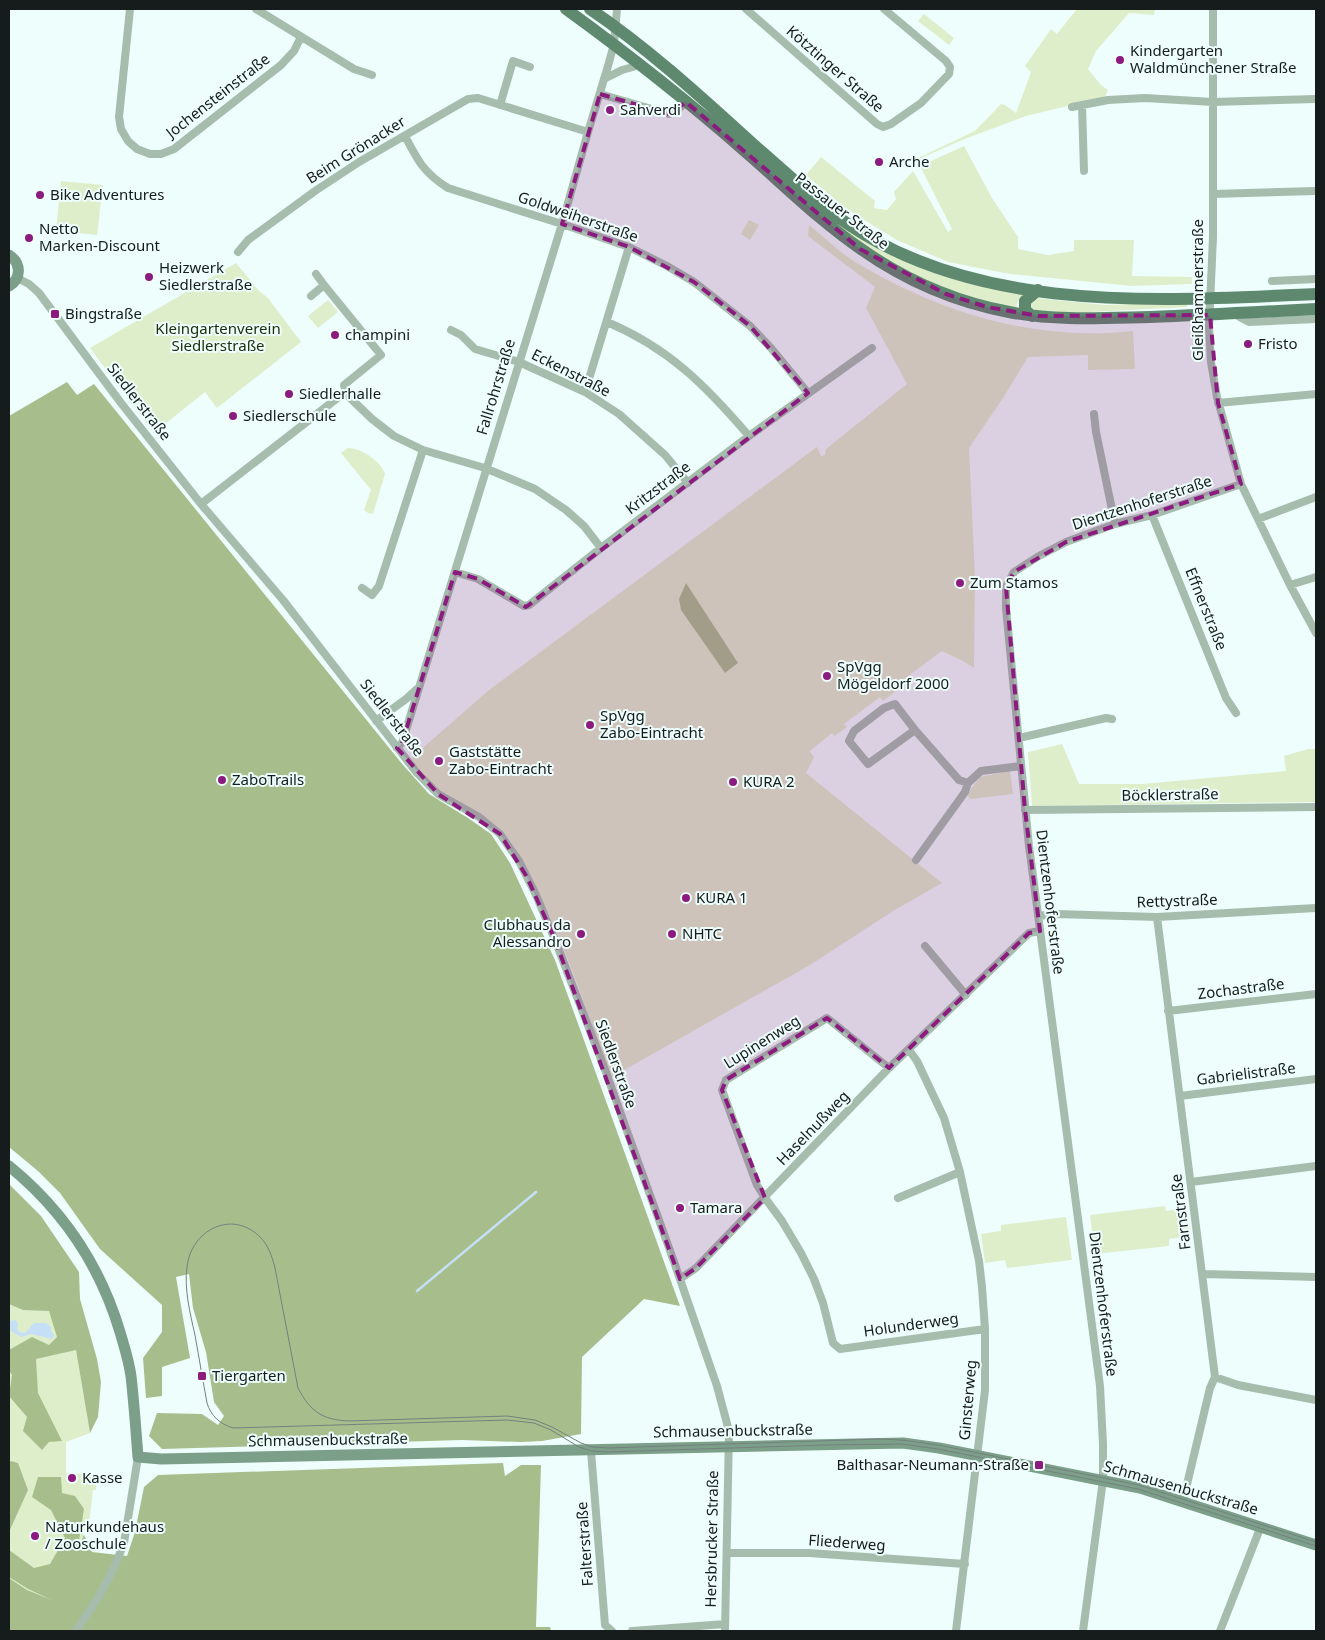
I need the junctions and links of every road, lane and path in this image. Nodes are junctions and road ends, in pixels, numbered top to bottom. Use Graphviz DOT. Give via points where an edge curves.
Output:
graph roads {
  1 [pos="130,9"];
  2 [pos="256,9"];
  3 [pos="566,9"];
  4 [pos="590,9"];
  5 [pos="617,9"];
  6 [pos="746,9"];
  7 [pos="884,9"];
  8 [pos="1214,9"];
  9 [pos="615,27"];
  10 [pos="302,38"];
  11 [pos="614,44"];
  12 [pos="640,65"];
  13 [pos="530,67"];
  14 [pos="372,75"];
  15 [pos="604,79"];
  16 [pos="600,94"];
  17 [pos="1316,100"];
  18 [pos="686,102"];
  19 [pos="1213,102"];
  20 [pos="500,106"];
  21 [pos="1082,106"];
  22 [pos="1072,107"];
  23 [pos="588,132"];
  24 [pos="405,136"];
  25 [pos="1084,172"];
  26 [pos="1316,191"];
  27 [pos="1212,194"];
  28 [pos="562,224"];
  29 [pos="629,247"];
  30 [pos="238,252"];
  31 [pos="9,254"];
  32 [pos="316,274"];
  33 [pos="1316,279"];
  34 [pos="1272,280"];
  35 [pos="13,282"];
  36 [pos="324,285"];
  37 [pos="1038,290"];
  38 [pos="1316,294"];
  39 [pos="311,296"];
  40 [pos="1210,298"];
  41 [pos="1316,309"];
  42 [pos="1234,314"];
  43 [pos="1210,315"];
  44 [pos="1032,316"];
  45 [pos="1316,319"];
  46 [pos="607,322"];
  47 [pos="451,330"];
  48 [pos="872,348"];
  49 [pos="518,362"];
  50 [pos="585,392"];
  51 [pos="808,393"];
  52 [pos="346,394"];
  53 [pos="1316,394"];
  54 [pos="1218,403"];
  55 [pos="1094,414"];
  56 [pos="748,436"];
  57 [pos="423,450"];
  58 [pos="486,468"];
  59 [pos="688,483"];
  60 [pos="1241,484"];
  61 [pos="1316,498"];
  62 [pos="202,504"];
  63 [pos="1152,514"];
  64 [pos="1258,520"];
  65 [pos="1115,524"];
  66 [pos="601,548"];
  67 [pos="455,572"];
  68 [pos="1316,576"];
  69 [pos="1290,585"];
  70 [pos="362,588"];
  71 [pos="1316,634"];
  72 [pos="419,688"];
  73 [pos="1236,713"];
  74 [pos="1112,720"];
  75 [pos="376,721"];
  76 [pos="915,730"];
  77 [pos="1019,738"];
  78 [pos="397,748"];
  79 [pos="1021,766"];
  80 [pos="968,783"];
  81 [pos="1316,807"];
  82 [pos="1024,810"];
  83 [pos="916,860"];
  84 [pos="1316,908"];
  85 [pos="1038,916"];
  86 [pos="1157,917"];
  87 [pos="1040,931"];
  88 [pos="925,946"];
  89 [pos="966,994"];
  90 [pos="1316,994"];
  91 [pos="1168,1011"];
  92 [pos="909,1050"];
  93 [pos="889,1068"];
  94 [pos="1316,1079"];
  95 [pos="1180,1096"];
  96 [pos="9,1166"];
  97 [pos="1316,1166"];
  98 [pos="960,1172"];
  99 [pos="1191,1182"];
  100 [pos="764,1198"];
  101 [pos="898,1198"];
  102 [pos="1203,1274"];
  103 [pos="1316,1277"];
  104 [pos="680,1279"];
  105 [pos="985,1329"];
  106 [pos="1215,1377"];
  107 [pos="1316,1400"];
  108 [pos="728,1446"];
  109 [pos="591,1451"];
  110 [pos="977,1455"];
  111 [pos="138,1456"];
  112 [pos="1102,1480"];
  113 [pos="1184,1501"];
  114 [pos="1261,1526"];
  115 [pos="1316,1545"];
  116 [pos="727,1552"];
  117 [pos="964,1564"];
  118 [pos="725,1628"];
  119 [pos="76,1631"];
  120 [pos="612,1631"];
  121 [pos="632,1631"];
  122 [pos="956,1631"];
  123 [pos="1083,1631"];
  124 [pos="1220,1631"];
  1 -- 10 [label="street, Jochensteinstraße" via="118,117 125,137 137,149 150,154 161,154 174,148 280,65"];
  2 -- 10 [label="street"];
  3 -- 11 [label="main road, Passauer Straße"];
  4 -- 9 [label="main road, Passauer Straße"];
  5 -- 9 [label="street, Fallrohrstraße"];
  6 -- 7 [label="street, Kötztinger Straße" via="883,126 921,103 949,74 950,67"];
  8 -- 19 [label="street, Gleißhammerstraße"];
  9 -- 11 [label="street, Fallrohrstraße"];
  9 -- 37 [label="main road, Passauer Straße" via="667,68 816,199 860,232 941,270"];
  10 -- 14 [label="street" via="354,69"];
  11 -- 12 [label="main road, Passauer Straße"];
  11 -- 15 [label="street, Fallrohrstraße"];
  12 -- 15 [label="street"];
  12 -- 18 [label="main road, Passauer Straße"];
  13 -- 20 [label="street" via="513,61"];
  15 -- 16 [label="street, Fallrohrstraße"];
  16 -- 18 [label="street" via="669,114"];
  16 -- 23 [label="street, Fallrohrstraße"];
  17 -- 19 [label="street"];
  18 -- 44 [label="main road, Passauer Straße" via="831,226 879,261 956,298"];
  19 -- 21 [label="street" via="1145,98 1108,100"];
  19 -- 27 [label="street, Gleißhammerstraße"];
  20 -- 23 [label="street, Beim Grönacker"];
  20 -- 24 [label="street, Beim Grönacker" via="478,98 468,99"];
  21 -- 22 [label="street"];
  21 -- 25 [label="street"];
  23 -- 28 [label="street, Fallrohrstraße"];
  24 -- 28 [label="street, Goldweiherstraße" via="421,165 432,178 448,188"];
  24 -- 30 [label="street, Beim Grönacker" via="315,191 248,240"];
  26 -- 27 [label="street"];
  27 -- 40 [label="street, Gleißhammerstraße"];
  28 -- 29 [label="street, Goldweiherstraße"];
  28 -- 49 [label="street, Fallrohrstraße"];
  29 -- 46 [label="street"];
  29 -- 51 [label="street, Goldweiherstraße" via="694,282 750,326"];
  31 -- 35 [label="street" via="19,268"];
  32 -- 36 [label="street"];
  33 -- 34 [label="street"];
  35 -- 62 [label="street, Siedlerstraße" via="29,284 39,293"];
  36 -- 39 [label="street"];
  36 -- 52 [label="street" via="381,355 344,385"];
  37 -- 40 [label="main road, Passauer Straße" via="1115,298"];
  37 -- 44 [label="main road" via="1025,301 1025,310"];
  38 -- 40 [label="main road, Passauer Straße"];
  40 -- 43 [label="street, Gleißhammerstraße"];
  41 -- 42 [label="main road, Passauer Straße"];
  42 -- 43 [label="main road, Passauer Straße"];
  42 -- 45 [label="street" via="1249,322"];
  43 -- 44 [label="main road, Passauer Straße"];
  43 -- 54 [label="street, Gleißhammerstraße" via="1211,362"];
  46 -- 50 [label="street"];
  46 -- 56 [label="street" via="632,332 670,357 697,379"];
  47 -- 49 [label="street, Eckenstraße" via="475,349"];
  48 -- 51 [label="street, Kritzstraße"];
  49 -- 50 [label="street, Eckenstraße"];
  49 -- 58 [label="street, Fallrohrstraße"];
  50 -- 59 [label="street, Eckenstraße" via="625,420 665,455"];
  51 -- 56 [label="street, Kritzstraße"];
  52 -- 57 [label="street" via="394,436"];
  52 -- 62 [label="street"];
  53 -- 54 [label="street"];
  54 -- 60 [label="street, Gleißhammerstraße"];
  55 -- 65 [label="street"];
  56 -- 59 [label="street, Kritzstraße"];
  57 -- 58 [label="street"];
  57 -- 70 [label="street" via="380,586 372,595"];
  58 -- 66 [label="street" via="543,494 584,526"];
  58 -- 67 [label="street, Fallrohrstraße"];
  59 -- 66 [label="street, Kritzstraße"];
  60 -- 63 [label="street, Dientzenhoferstraße"];
  60 -- 64 [label="street, Gleißhammerstraße"];
  61 -- 64 [label="street"];
  62 -- 75 [label="street, Siedlerstraße" via="283,600"];
  63 -- 65 [label="street, Dientzenhoferstraße"];
  63 -- 73 [label="street, Effnerstraße" via="1226,698"];
  64 -- 69 [label="street, Gleißhammerstraße"];
  65 -- 77 [label="street, Dientzenhoferstraße" via="1039,556 1014,572 1006,587"];
  66 -- 67 [label="street, Kritzstraße" via="524,606 478,579"];
  67 -- 72 [label="street, Fallrohrstraße"];
  68 -- 69 [label="street"];
  69 -- 71 [label="street, Gleißhammerstraße"];
  72 -- 75 [label="street"];
  72 -- 78 [label="street, Fallrohrstraße" via="402,743"];
  74 -- 77 [label="street" via="1106,718"];
  75 -- 78 [label="street, Siedlerstraße"];
  76 -- 76 [label="street" via="868,764 849,741 854,731 884,708 895,704"];
  76 -- 80 [label="street" via="959,780"];
  77 -- 79 [label="street, Dientzenhoferstraße"];
  78 -- 104 [label="street, Siedlerstraße" via="438,794 479,817 500,834 527,877 604,1067"];
  79 -- 80 [label="street" via="981,771"];
  79 -- 82 [label="street, Dientzenhoferstraße"];
  80 -- 83 [label="street" via="965,792"];
  81 -- 82 [label="street, Böcklerstraße"];
  82 -- 85 [label="street, Dientzenhoferstraße"];
  84 -- 86 [label="street, Rettystraße"];
  85 -- 86 [label="street, Rettystraße"];
  85 -- 87 [label="street, Dientzenhoferstraße"];
  86 -- 91 [label="street, Farnstraße"];
  87 -- 89 [label="street, Haselnußweg" via="1028,933"];
  87 -- 112 [label="street, Dientzenhoferstraße" via="1100,1386"];
  88 -- 89 [label="street"];
  89 -- 92 [label="street, Haselnußweg"];
  90 -- 91 [label="street, Zochastraße"];
  91 -- 95 [label="street, Farnstraße"];
  92 -- 93 [label="street, Haselnußweg"];
  92 -- 98 [label="street, Ginsterweg" via="917,1060 944,1118"];
  93 -- 100 [label="street, Haselnußweg"];
  93 -- 100 [label="street, Lupinenweg" via="827,1018 726,1080 722,1090"];
  94 -- 95 [label="street, Gabrielistraße"];
  95 -- 99 [label="street, Farnstraße"];
  96 -- 111 [label="street" via="59,1215 84,1249 105,1289 128,1364"];
  97 -- 99 [label="street"];
  98 -- 101 [label="street"];
  98 -- 105 [label="street, Ginsterweg" via="979,1261"];
  99 -- 102 [label="street, Farnstraße"];
  100 -- 104 [label="street, Haselnußweg" via="696,1268"];
  100 -- 105 [label="street, Holunderweg" via="801,1253 823,1303 833,1343 840,1349"];
  102 -- 103 [label="street"];
  102 -- 106 [label="street, Farnstraße"];
  104 -- 108 [label="street, Siedlerstraße" via="722,1403 729,1431"];
  105 -- 110 [label="street, Ginsterweg" via="985,1390"];
  106 -- 107 [label="street" via="1238,1385"];
  106 -- 113 [label="street, Farnstraße"];
  108 -- 109 [label="street, Schmausenbuckstraße"];
  108 -- 110 [label="street, Schmausenbuckstraße" via="895,1443"];
  108 -- 116 [label="street, Hersbrucker Straße"];
  109 -- 111 [label="street, Schmausenbuckstraße" via="161,1459"];
  109 -- 120 [label="street, Falterstraße" via="605,1624"];
  110 -- 112 [label="street, Schmausenbuckstraße"];
  110 -- 117 [label="street, Ginsterweg"];
  111 -- 119 [label="street" via="124,1543 98,1598"];
  112 -- 113 [label="street, Schmausenbuckstraße"];
  112 -- 123 [label="street"];
  113 -- 114 [label="street, Schmausenbuckstraße"];
  114 -- 115 [label="street, Schmausenbuckstraße"];
  114 -- 124 [label="street"];
  116 -- 117 [label="street, Fliederweg" via="809,1553"];
  116 -- 118 [label="street, Hersbrucker Straße"];
  117 -- 122 [label="street, Ginsterweg"];
  118 -- 121 [label="street"];
}
